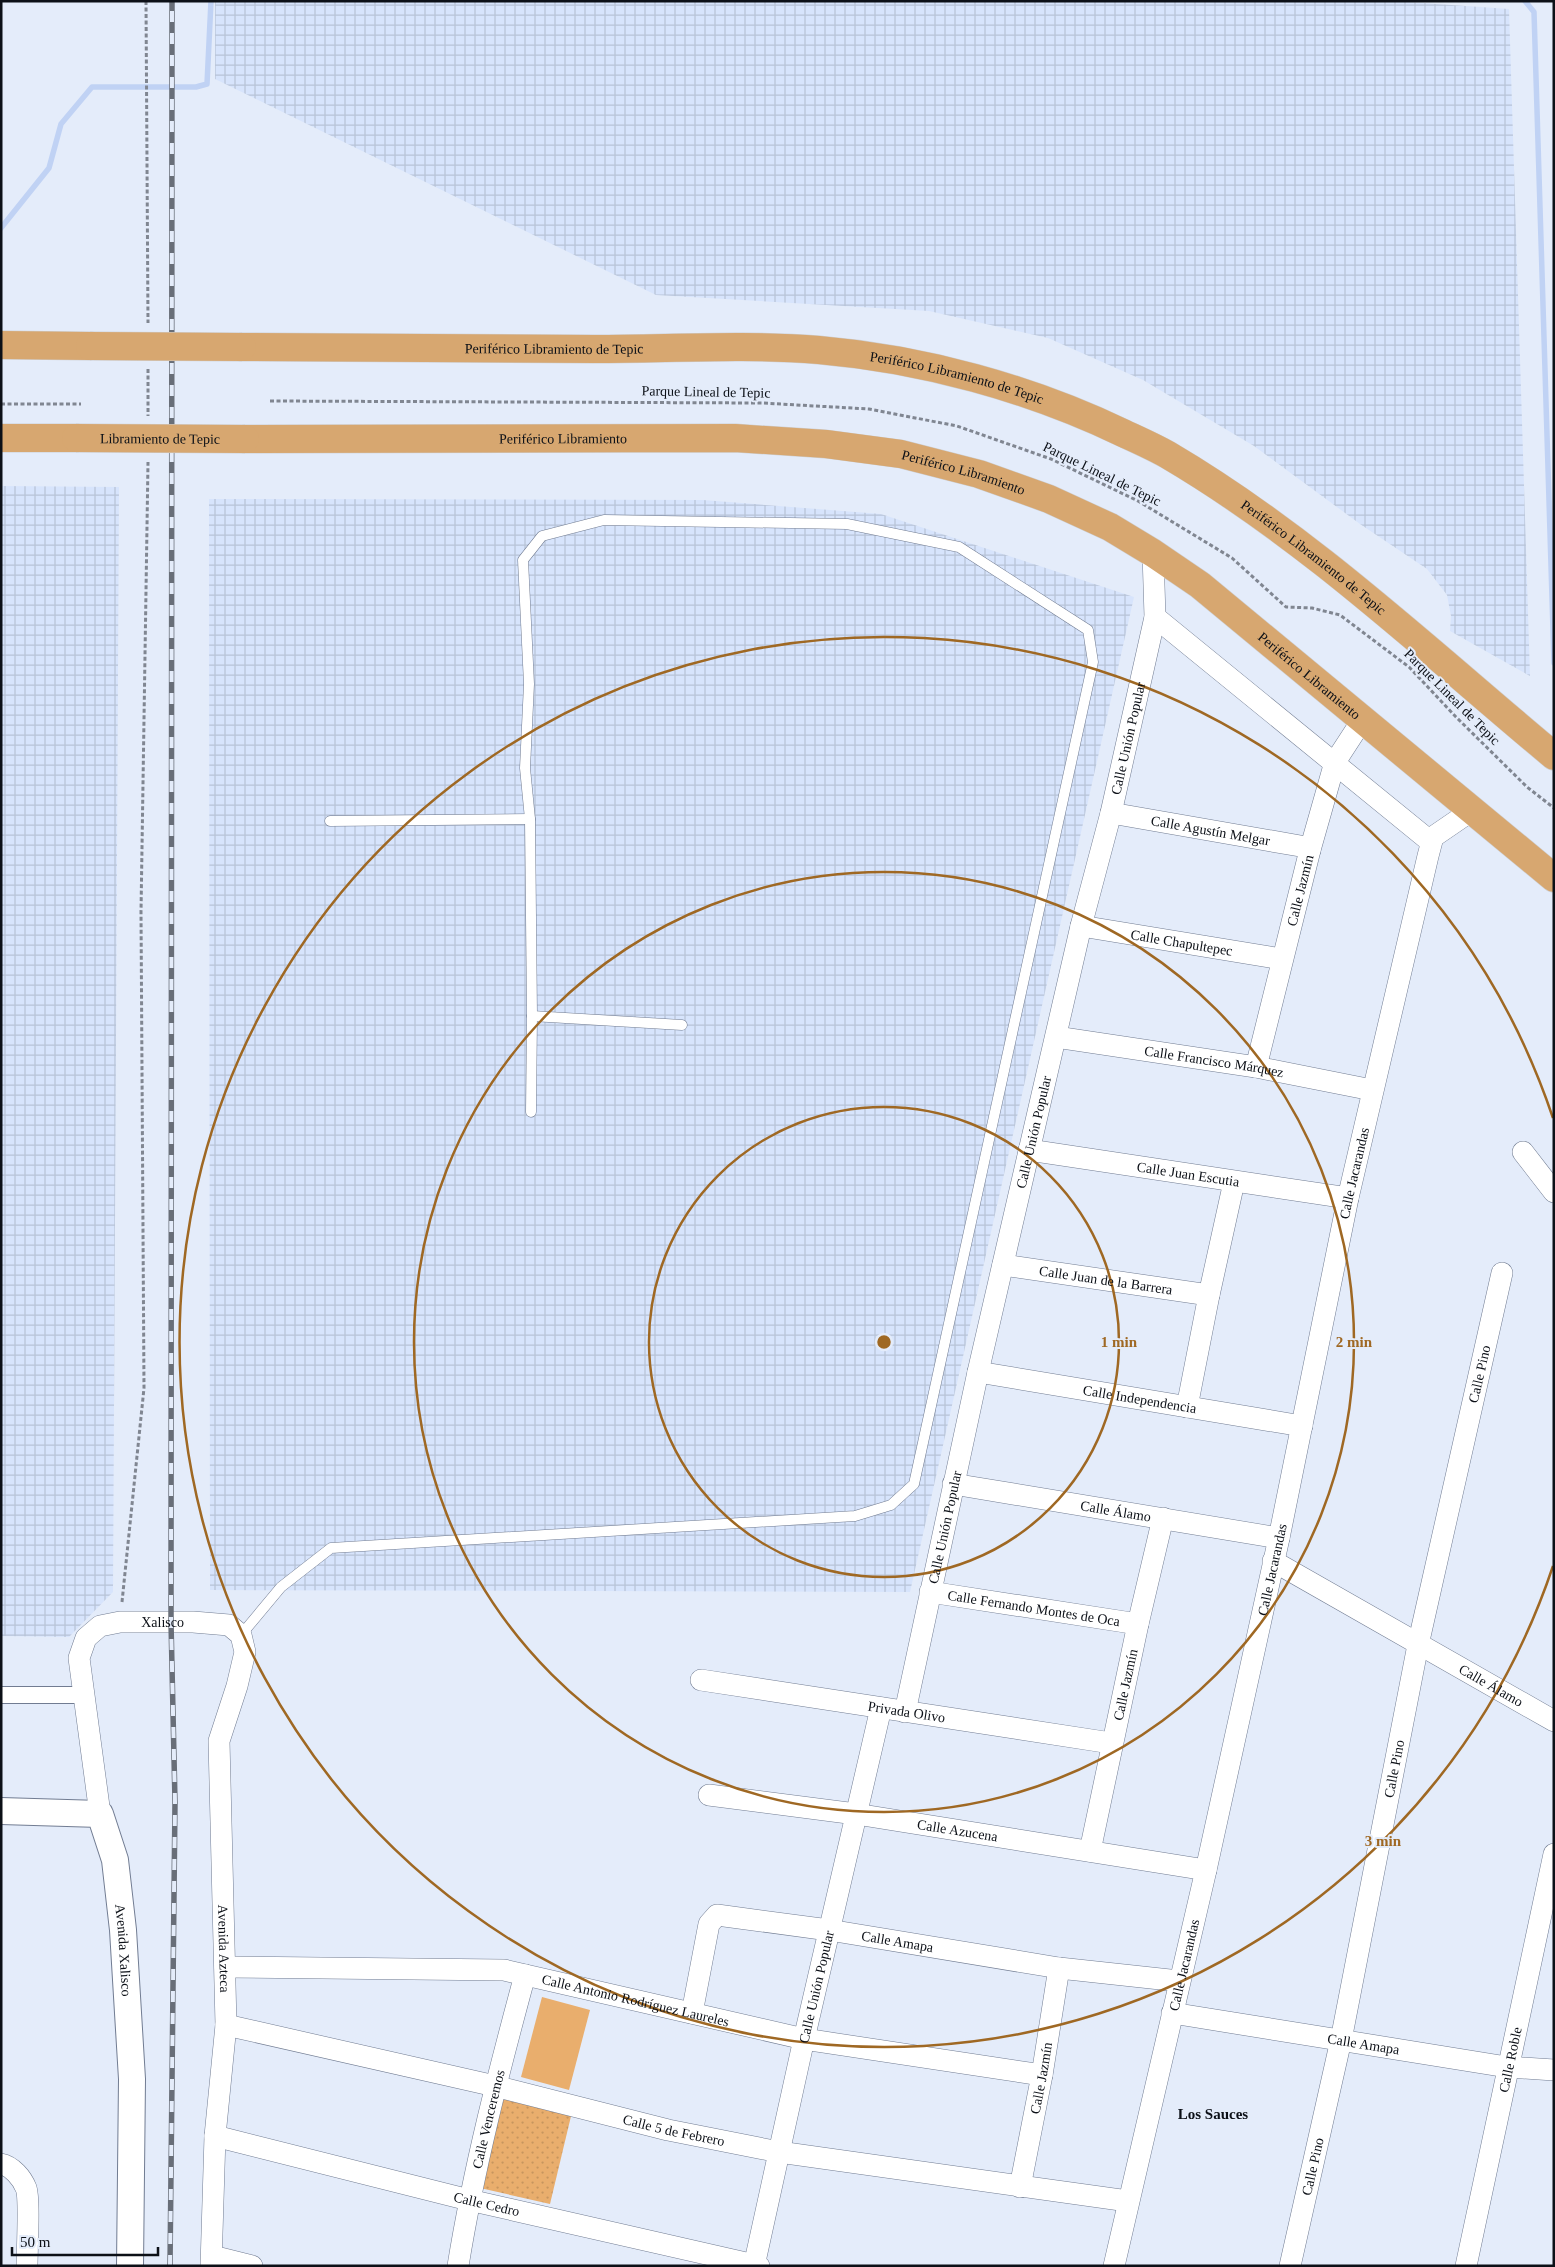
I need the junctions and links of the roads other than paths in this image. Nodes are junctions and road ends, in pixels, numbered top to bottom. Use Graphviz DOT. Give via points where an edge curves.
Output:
graph roads {
  1 [pos="1,345"];
  2 [pos="1,438"];
  3 [pos="245,439"];
  4 [pos="1154,553"];
  5 [pos="1155,617"];
  6 [pos="1363,719"];
  7 [pos="1554,756"];
  8 [pos="1335,762"];
  9 [pos="1471,811"];
  10 [pos="1111,813"];
  11 [pos="530,819"];
  12 [pos="330,821"];
  13 [pos="1431,842"];
  14 [pos="1310,850"];
  15 [pos="1554,878"];
  16 [pos="1081,926"];
  17 [pos="1282,959"];
  18 [pos="532,1016"];
  19 [pos="682,1025"];
  20 [pos="1056,1037"];
  21 [pos="1256,1068"];
  22 [pos="1372,1090"];
  23 [pos="531,1112"];
  24 [pos="1029,1150"];
  25 [pos="1523,1152"];
  26 [pos="1234,1182"];
  27 [pos="1554,1192"];
  28 [pos="1348,1198"];
  29 [pos="1003,1265"];
  30 [pos="1502,1273"];
  31 [pos="1209,1295"];
  32 [pos="978,1372"];
  33 [pos="1188,1407"];
  34 [pos="1302,1426"];
  35 [pos="953,1484"];
  36 [pos="1163,1518"];
  37 [pos="1278,1538"];
  38 [pos="1273,1561"];
  39 [pos="930,1592"];
  40 [pos="1138,1624"];
  41 [pos="241,1635"];
  42 [pos="86,1638"];
  43 [pos="1418,1645"];
  44 [pos="701,1680"];
  45 [pos="1,1695"];
  46 [pos="84,1695"];
  47 [pos="881,1708"];
  48 [pos="905,1712"];
  49 [pos="1554,1721"];
  50 [pos="1111,1743"];
  51 [pos="709,1795"];
  52 [pos="1,1811"];
  53 [pos="100,1814"];
  54 [pos="856,1814"];
  55 [pos="1090,1851"];
  56 [pos="1554,1854"];
  57 [pos="1206,1870"];
  58 [pos="829,1930"];
  59 [pos="225,1967"];
  60 [pos="1059,1968"];
  61 [pos="525,1975"];
  62 [pos="1179,1981"];
  63 [pos="692,2013"];
  64 [pos="1172,2013"];
  65 [pos="226,2025"];
  66 [pos="804,2039"];
  67 [pos="1341,2040"];
  68 [pos="1507,2067"];
  69 [pos="1554,2070"];
  70 [pos="1042,2075"];
  71 [pos="495,2086"];
  72 [pos="215,2136"];
  73 [pos="779,2152"];
  74 [pos="1,2164"];
  75 [pos="1020,2186"];
  76 [pos="469,2200"];
  77 [pos="1128,2201"];
  78 [pos="212,2261"];
  79 [pos="27,2266"];
  80 [pos="130,2266"];
  81 [pos="252,2266"];
  82 [pos="458,2266"];
  83 [pos="756,2266"];
  84 [pos="1114,2266"];
  85 [pos="1290,2266"];
  86 [pos="1466,2266"];
  1 -- 7 [label="highway, Periférico Libramiento de Tepic, bridge" via="740,347 820,350 891,360 961,375 1093,419 1165,454 1242,502 1318,558"];
  2 -- 3 [label="highway, Libramiento de Tepic, bridge"];
  3 -- 4 [label="highway, Periférico Libramiento" via="735,438 882,451 979,474 1049,499 1110,527"];
  4 -- 5 [label="street, Calle Unión Popular"];
  4 -- 6 [label="highway, Periférico Libramiento" via="1200,585"];
  5 -- 8 [label="street"];
  5 -- 10 [label="street, Calle Unión Popular"];
  6 -- 8 [label="street, Calle Jazmín"];
  6 -- 9 [label="highway, Periférico Libramiento"];
  8 -- 13 [label="street"];
  8 -- 14 [label="street, Calle Jazmín"];
  9 -- 13 [label="street" via="1440,831"];
  9 -- 15 [label="highway, Periférico Libramiento"];
  10 -- 14 [label="street, Calle Agustín Melgar"];
  10 -- 16 [label="street, Calle Unión Popular"];
  11 -- 12 [label="lane"];
  11 -- 18 [label="lane"];
  11 -- 41 [label="lane" via="525,768 529,684 522,560 542,536 604,520 847,524 959,546 1088,630 1093,662 914,1484 891,1505 855,1516 331,1548 281,1586"];
  13 -- 22 [label="street, Calle Jacarandas"];
  14 -- 17 [label="street, Calle Jazmín"];
  16 -- 17 [label="street, Calle Chapultepec"];
  16 -- 20 [label="street, Calle Unión Popular"];
  17 -- 21 [label="street, Calle Jazmín"];
  18 -- 19 [label="lane"];
  18 -- 23 [label="lane"];
  20 -- 21 [label="street, Calle Francisco Márquez"];
  20 -- 24 [label="street, Calle Unión Popular"];
  21 -- 22 [label="street, Calle Francisco Márquez"];
  22 -- 28 [label="street, Calle Jacarandas"];
  24 -- 26 [label="street, Calle Juan Escutia"];
  24 -- 29 [label="street, Calle Unión Popular"];
  25 -- 27 [label="street"];
  26 -- 28 [label="street, Calle Juan Escutia"];
  26 -- 31 [label="street"];
  28 -- 34 [label="street, Calle Jacarandas"];
  29 -- 31 [label="street, Calle Juan de la Barrera"];
  29 -- 32 [label="street, Calle Unión Popular"];
  30 -- 43 [label="street, Calle Pino"];
  31 -- 33 [label="street"];
  32 -- 33 [label="street, Calle Independencia"];
  32 -- 35 [label="street, Calle Unión Popular"];
  33 -- 34 [label="street, Calle Independencia"];
  34 -- 37 [label="street, Calle Jacarandas"];
  35 -- 36 [label="street, Calle Álamo"];
  35 -- 39 [label="street, Calle Unión Popular"];
  36 -- 37 [label="street, Calle Álamo"];
  36 -- 40 [label="street, Calle Jazmín"];
  37 -- 38 [label="street, Calle Jacarandas"];
  38 -- 43 [label="street, Calle Álamo"];
  38 -- 57 [label="street, Calle Jacarandas"];
  39 -- 40 [label="street, Calle Fernando Montes de Oca"];
  39 -- 48 [label="street, Calle Unión Popular"];
  40 -- 50 [label="street, Calle Jazmín"];
  41 -- 42 [label="street, Xalisco" via="229,1625 209,1622 120,1622 100,1626"];
  41 -- 59 [label="street, Avenida Azteca" via="245,1652 219,1741"];
  42 -- 46 [label="street, Avenida Xalisco" via="79,1658"];
  43 -- 49 [label="street, Calle Álamo"];
  43 -- 67 [label="street, Calle Pino"];
  44 -- 47 [label="street, Privada Olivo"];
  45 -- 46 [label="street"];
  46 -- 53 [label="street, Avenida Xalisco"];
  47 -- 48 [label="street, Privada Olivo"];
  47 -- 54 [label="street, Calle Unión Popular"];
  48 -- 50 [label="street, Privada Olivo"];
  50 -- 55 [label="street, Calle Jazmín"];
  51 -- 54 [label="street, Calle Azucena"];
  52 -- 53 [label="street"];
  53 -- 80 [label="street, Avenida Xalisco" via="115,1860 123,1930 132,2079"];
  54 -- 55 [label="street, Calle Azucena"];
  54 -- 58 [label="street, Calle Unión Popular"];
  55 -- 57 [label="street, Calle Azucena"];
  56 -- 68 [label="street, Calle Roble"];
  57 -- 62 [label="street, Calle Jacarandas"];
  58 -- 60 [label="street, Calle Amapa"];
  58 -- 63 [label="street, Calle Amapa" via="717,1915 708,1924"];
  58 -- 66 [label="street, Calle Unión Popular"];
  59 -- 61 [label="street, Calle Antonio Rodríguez Laureles" via="504,1970"];
  59 -- 65 [label="street, Avenida Azteca"];
  60 -- 62 [label="street, Calle Amapa"];
  60 -- 70 [label="street, Calle Jazmín"];
  61 -- 63 [label="street, Calle Antonio Rodríguez Laureles"];
  61 -- 71 [label="street, Calle Venceremos"];
  62 -- 64 [label="street, Calle Jacarandas"];
  63 -- 66 [label="street, Calle Antonio Rodríguez Laureles"];
  64 -- 67 [label="street, Calle Amapa"];
  64 -- 77 [label="street, Calle Jacarandas"];
  65 -- 71 [label="street, Calle 5 de Febrero"];
  65 -- 72 [label="street, Avenida Azteca"];
  66 -- 70 [label="street, Calle Antonio Rodríguez Laureles"];
  66 -- 73 [label="street, Calle Unión Popular"];
  67 -- 68 [label="street, Calle Amapa"];
  67 -- 85 [label="street, Calle Pino"];
  68 -- 69 [label="street, Calle Amapa"];
  68 -- 86 [label="street, Calle Roble"];
  70 -- 75 [label="street, Calle Jazmín"];
  71 -- 73 [label="street, Calle 5 de Febrero" via="668,2130"];
  71 -- 76 [label="street, Calle Venceremos"];
  72 -- 76 [label="street, Calle Cedro"];
  72 -- 78 [label="street, Avenida Azteca"];
  73 -- 75 [label="street, Calle 5 de Febrero"];
  73 -- 83 [label="street, Calle Unión Popular"];
  74 -- 79 [label="street" via="20,2177 27,2189"];
  75 -- 77 [label="street, Calle 5 de Febrero"];
  76 -- 82 [label="street, Calle Venceremos"];
  76 -- 83 [label="street, Calle Cedro"];
  77 -- 84 [label="street, Calle Jacarandas"];
  78 -- 81 [label="street"];
}
